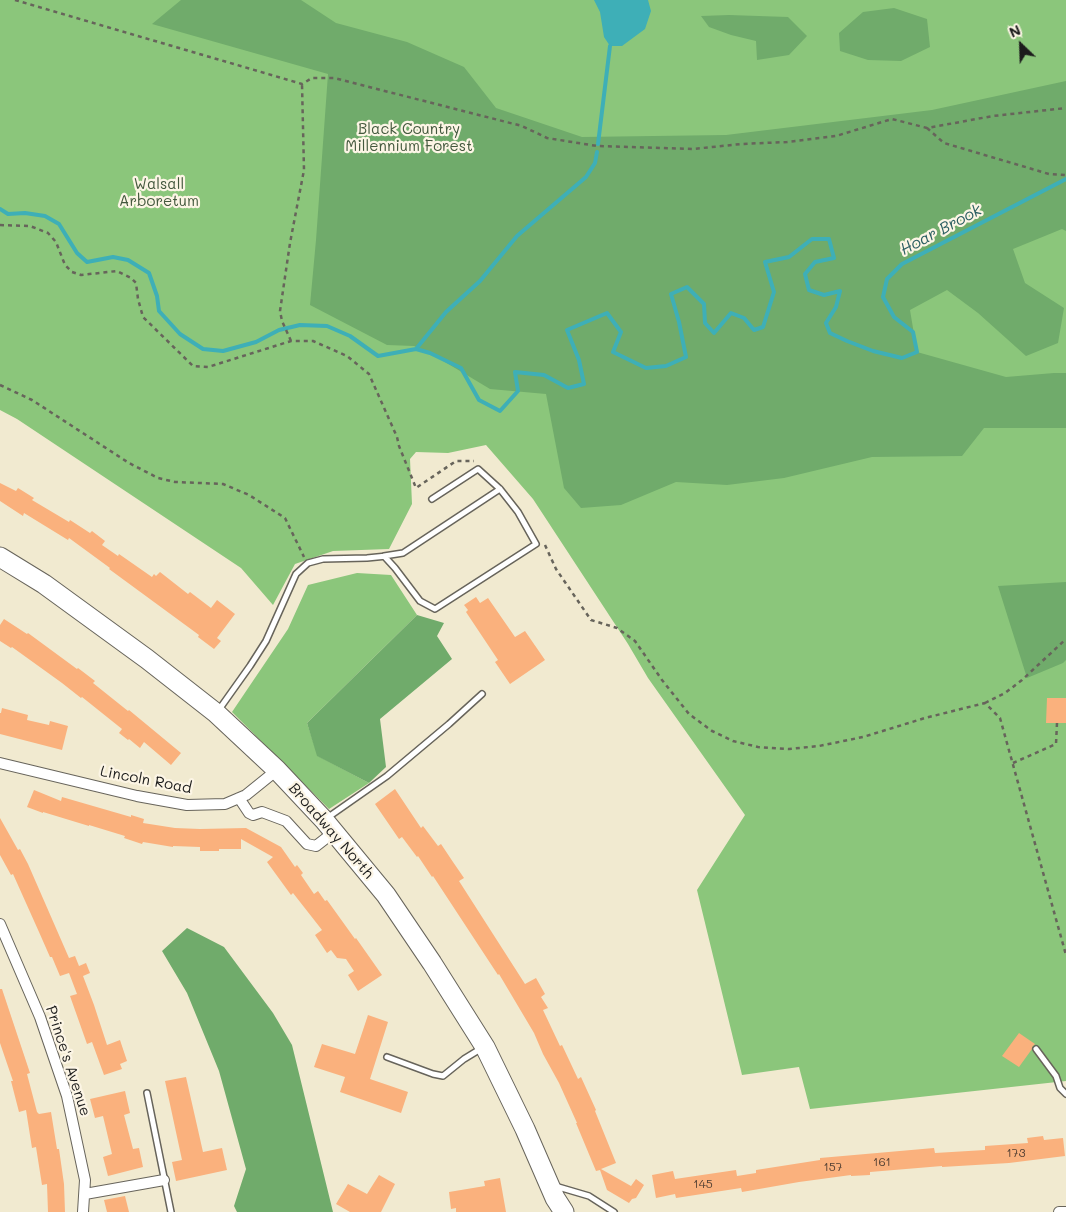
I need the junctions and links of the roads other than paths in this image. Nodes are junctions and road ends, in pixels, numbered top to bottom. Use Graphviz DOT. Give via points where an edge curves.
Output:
graph roads {
  1 [pos="500,489"];
  2 [pos="432,499"];
  3 [pos="387,556"];
  4 [pos="0,557"];
  5 [pos="482,694"];
  6 [pos="216,713"];
  7 [pos="0,763"];
  8 [pos="277,770"];
  9 [pos="239,798"];
  10 [pos="329,826"];
  11 [pos="0,924"];
  12 [pos="485,1047"];
  13 [pos="1036,1050"];
  14 [pos="387,1057"];
  15 [pos="147,1093"];
  16 [pos="1066,1094"];
  17 [pos="164,1180"];
  18 [pos="84,1194"];
  19 [pos="556,1202"];
  20 [pos="83,1212"];
  21 [pos="171,1212"];
  22 [pos="614,1212"];
  23 [pos="1059,1212"];
  24 [pos="1066,1212"];
  1 -- 2 [label="lane" via="478,469"];
  1 -- 3 [label="lane" via="403,554"];
  1 -- 3 [label="lane" via="536,544 435,609 420,601"];
  3 -- 6 [label="lane" via="323,559 308,563 296,574 266,641"];
  4 -- 6 [label="highway, Broadway North" via="148,659"];
  5 -- 10 [label="lane"];
  6 -- 8 [label="highway, Broadway North"];
  7 -- 9 [label="street, Lincoln Road" via="187,805 225,804"];
  8 -- 9 [label="street, Lincoln Road"];
  8 -- 10 [label="highway, Broadway North"];
  9 -- 10 [label="street" via="249,813 262,812 286,821 307,844 316,846"];
  10 -- 12 [label="highway, Broadway North" via="386,895"];
  11 -- 18 [label="street, Prince's Avenue" via="40,1017 67,1096"];
  12 -- 14 [label="lane" via="443,1076"];
  12 -- 19 [label="highway, Broadway North"];
  13 -- 16 [label="lane"];
  15 -- 17 [label="lane"];
  17 -- 18 [label="street"];
  17 -- 21 [label="lane"];
  18 -- 20 [label="street, Prince's Avenue"];
  19 -- 22 [label="lane" via="589,1196"];
  23 -- 24 [label="street"];
}
